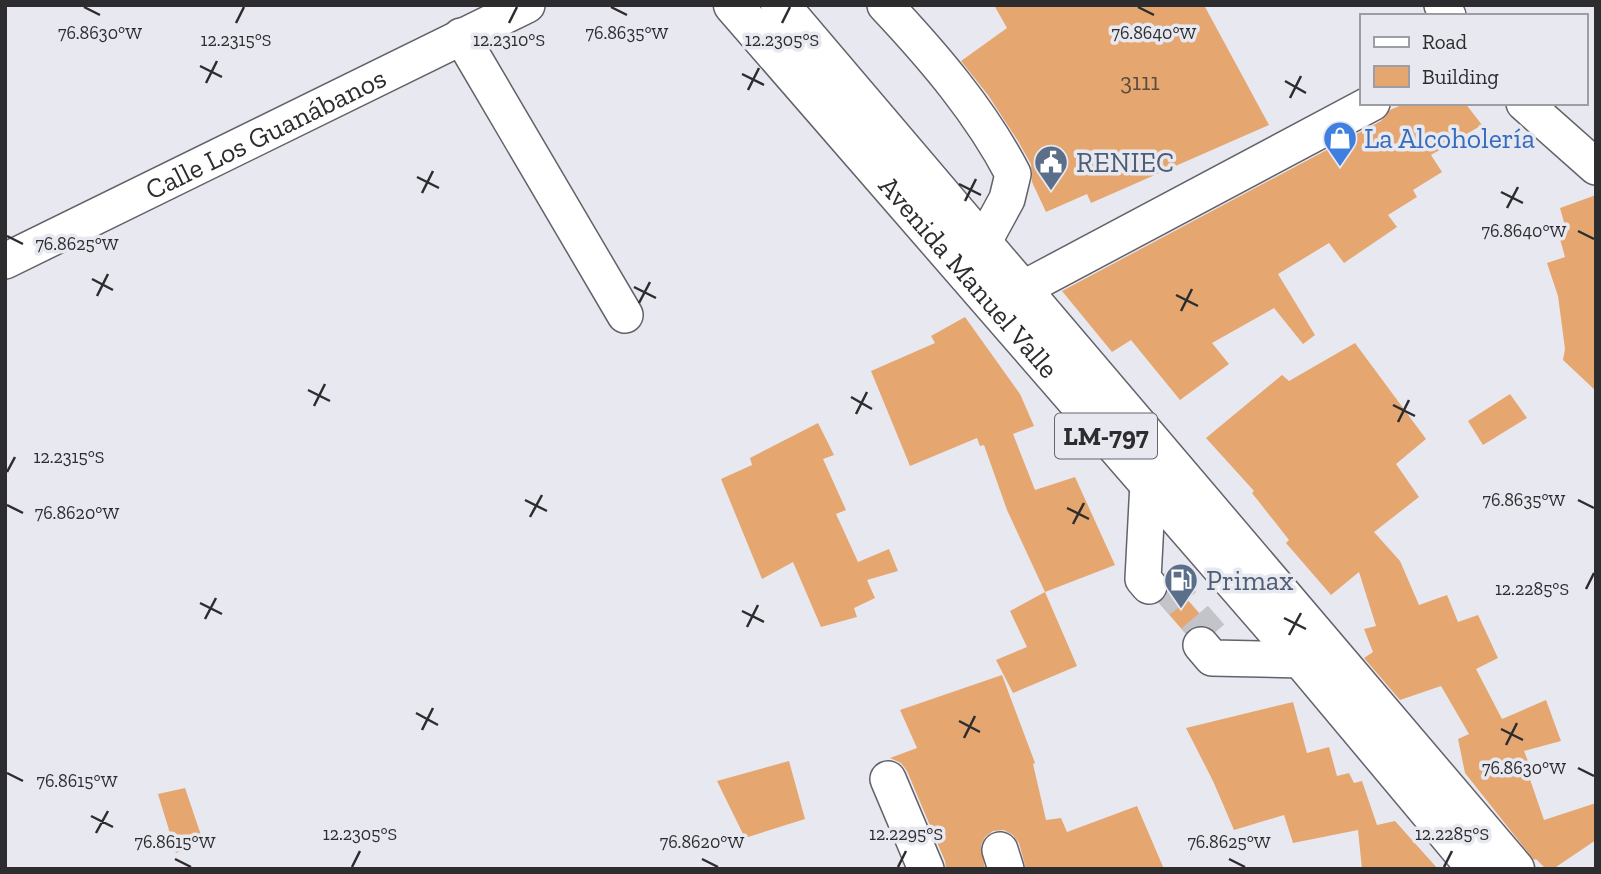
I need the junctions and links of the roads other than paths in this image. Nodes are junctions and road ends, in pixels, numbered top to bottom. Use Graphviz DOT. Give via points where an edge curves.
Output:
graph roads {
  1 [pos="527,5"];
  2 [pos="733,5"];
  3 [pos="780,5"];
  4 [pos="885,5"];
  5 [pos="461,36"];
  6 [pos="1368,105"];
  7 [pos="1526,105"];
  8 [pos="1596,167"];
  9 [pos="983,243"];
  10 [pos="5,261"];
  11 [pos="1008,297"];
  12 [pos="625,315"];
  13 [pos="1148,483"];
  14 [pos="1151,574"];
  15 [pos="1216,646"];
  16 [pos="1302,660"];
  17 [pos="888,779"];
  18 [pos="926,869"];
  19 [pos="1477,869"];
  20 [pos="1515,869"];
  1 -- 5 [label="street, Calle Los Guanábanos"];
  2 -- 11 [label="main road, Avenida Manuel Valle / LM-797"];
  3 -- 9 [label="main road, Avenida Manuel Valle / LM-797"];
  4 -- 9 [label="street" via="996,141 1013,174 1007,199"];
  5 -- 10 [label="street, Calle Los Guanábanos"];
  5 -- 12 [label="street"];
  6 -- 11 [label="street"];
  7 -- 8 [label="street"];
  9 -- 11 [label="main road, Avenida Manuel Valle / LM-797"];
  11 -- 13 [label="main road, Avenida Manuel Valle / LM-797"];
  11 -- 20 [label="main road, Avenida Manuel Valle / LM-797"];
  13 -- 14 [label="street"];
  13 -- 16 [label="main road, Avenida Manuel Valle / LM-797"];
  15 -- 16 [label="street"];
  16 -- 19 [label="main road, Avenida Manuel Valle / LM-797"];
  17 -- 18 [label="street"];
}
